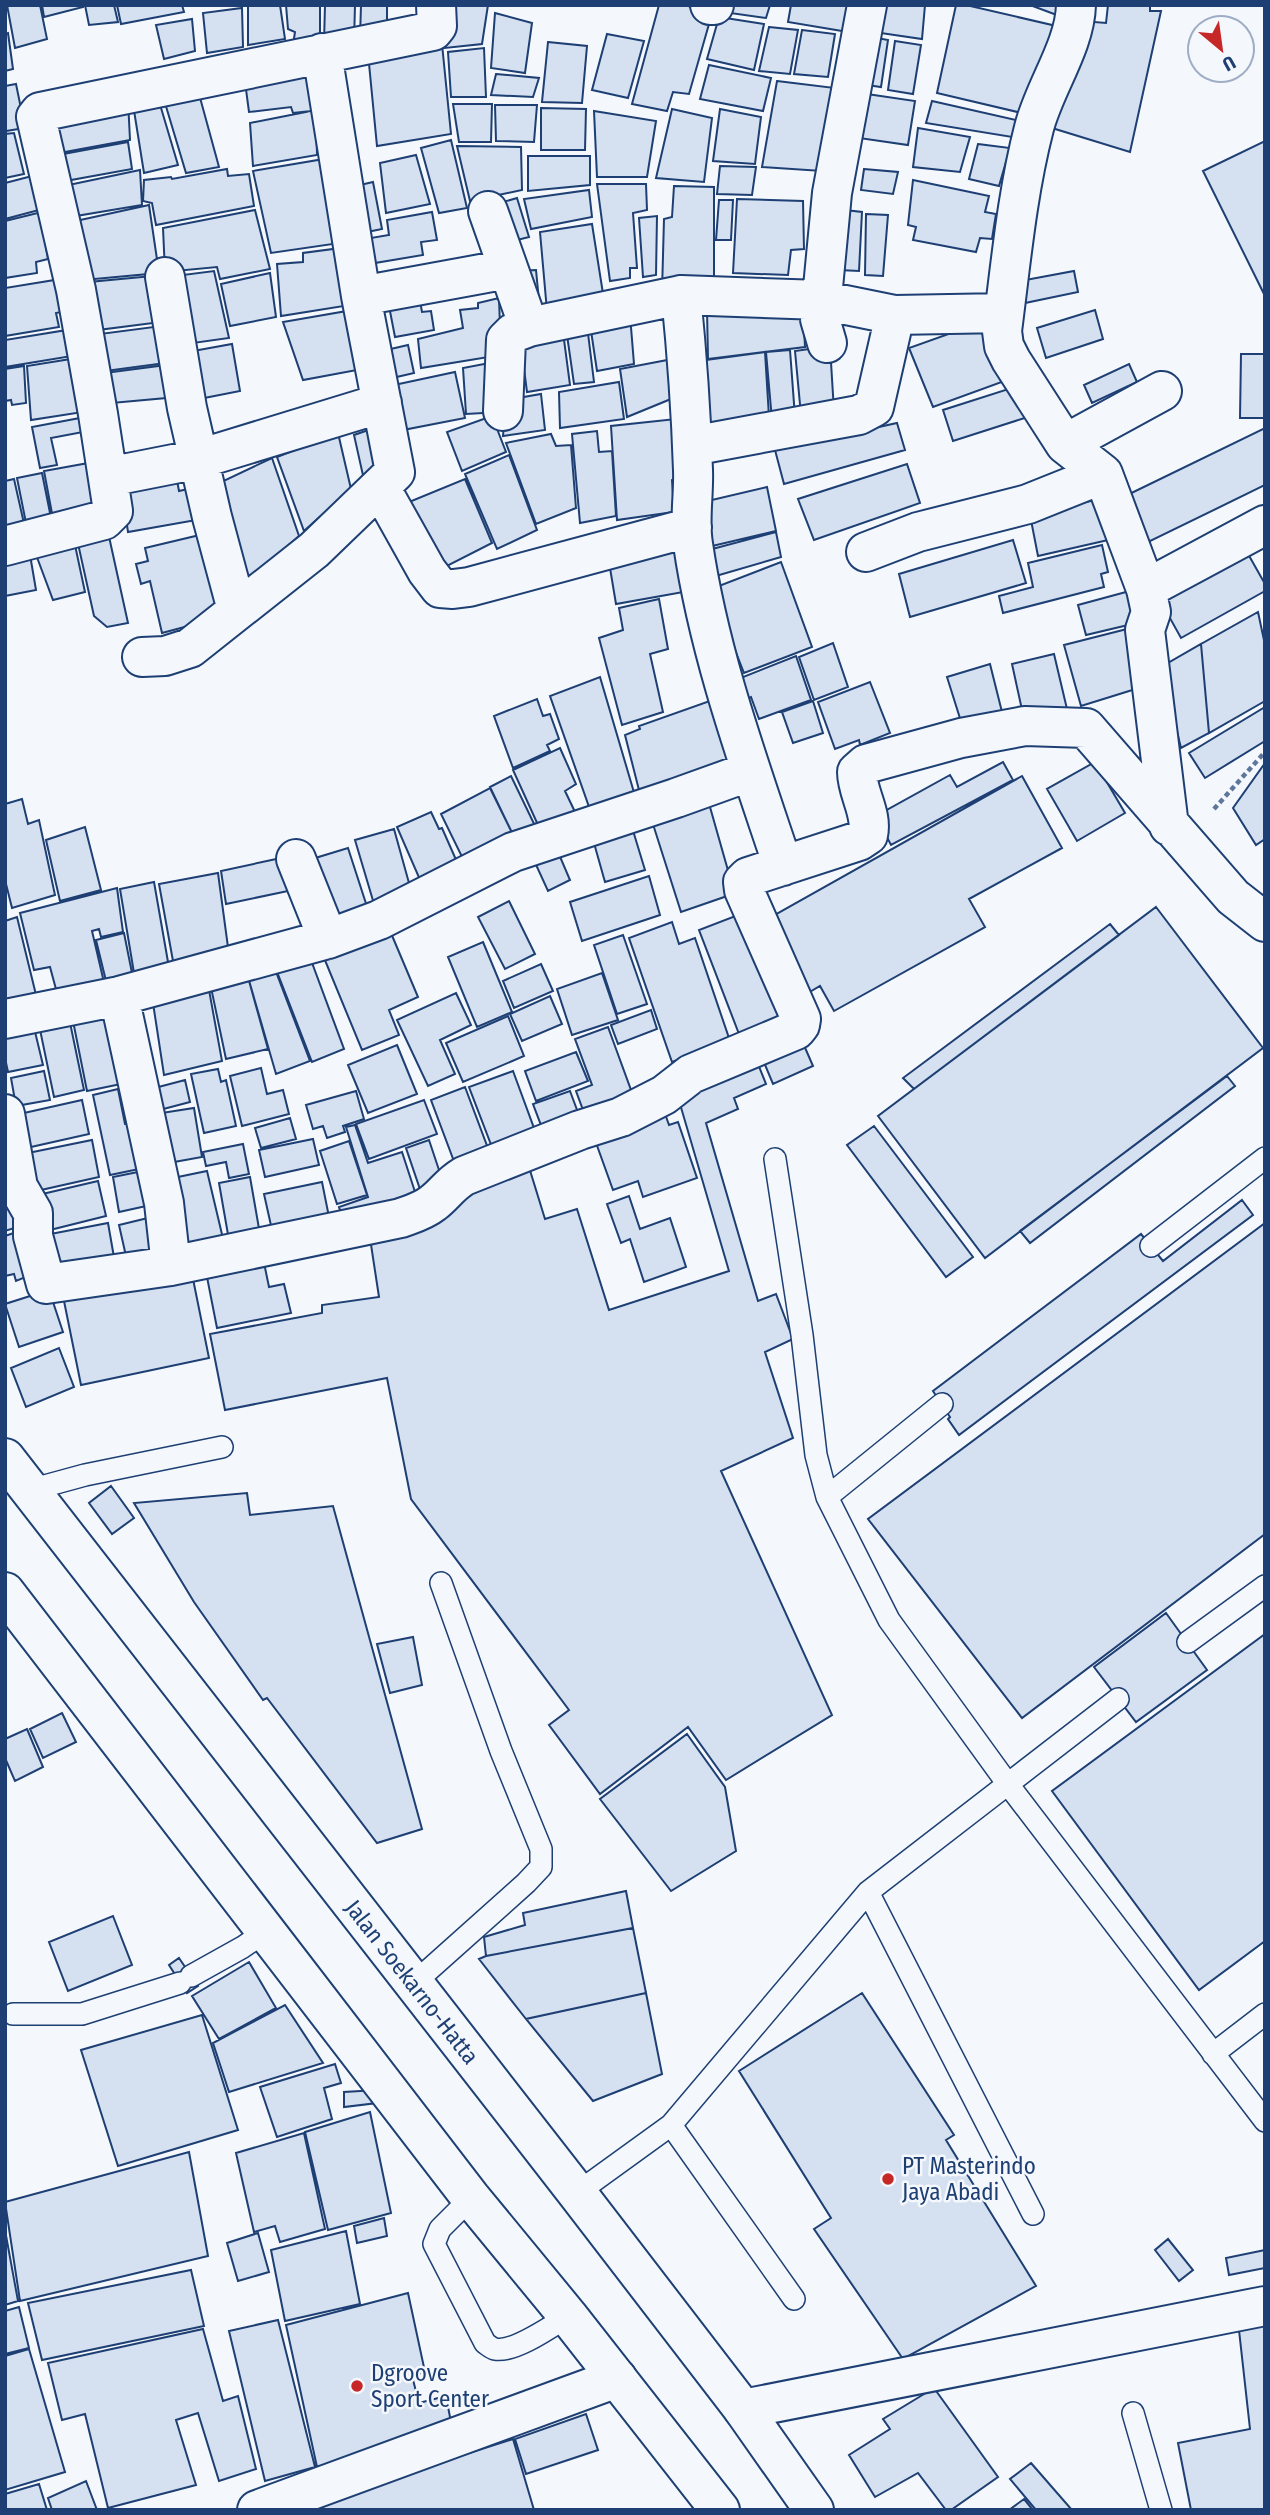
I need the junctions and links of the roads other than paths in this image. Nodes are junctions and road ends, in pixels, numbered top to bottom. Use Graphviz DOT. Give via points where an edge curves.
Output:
graph roads {
  1 [pos="436,5"];
  2 [pos="867,5"];
  3 [pos="1076,5"];
  4 [pos="322,53"];
  5 [pos="488,211"];
  6 [pos="508,269"];
  7 [pos="165,277"];
  8 [pos="681,295"];
  9 [pos="360,296"];
  10 [pos="821,300"];
  11 [pos="1004,313"];
  12 [pos="895,315"];
  13 [pos="528,327"];
  14 [pos="827,343"];
  15 [pos="1162,391"];
  16 [pos="382,403"];
  17 [pos="503,411"];
  18 [pos="1065,444"];
  19 [pos="692,446"];
  20 [pos="199,459"];
  21 [pos="1103,474"];
  22 [pos="108,477"];
  23 [pos="380,486"];
  24 [pos="1265,525"];
  25 [pos="692,527"];
  26 [pos="5,545"];
  27 [pos="866,552"];
  28 [pos="1146,589"];
  29 [pos="237,610"];
  30 [pos="142,657"];
  31 [pos="751,771"];
  32 [pos="1177,835"];
  33 [pos="296,859"];
  34 [pos="783,866"];
  35 [pos="1265,922"];
  36 [pos="328,939"];
  37 [pos="119,996"];
  38 [pos="5,1019"];
  39 [pos="5,1114"];
  40 [pos="1265,1158"];
  41 [pos="775,1159"];
  42 [pos="1151,1246"];
  43 [pos="171,1266"];
  44 [pos="942,1404"];
  45 [pos="222,1447"];
  46 [pos="5,1458"];
  47 [pos="30,1490"];
  48 [pos="827,1497"];
  49 [pos="441,1583"];
  50 [pos="1265,1586"];
  51 [pos="5,1592"];
  52 [pos="1188,1642"];
  53 [pos="1118,1699"];
  54 [pos="1007,1783"];
  55 [pos="868,1892"];
  56 [pos="266,1931"];
  57 [pos="412,1984"];
  58 [pos="13,2014"];
  59 [pos="1265,2014"];
  60 [pos="1213,2054"];
  61 [pos="1265,2121"];
  62 [pos="671,2125"];
  63 [pos="577,2193"];
  64 [pos="471,2198"];
  65 [pos="1033,2214"];
  66 [pos="794,2299"];
  67 [pos="1265,2306"];
  68 [pos="568,2316"];
  69 [pos="617,2378"];
  70 [pos="743,2409"];
  71 [pos="1133,2413"];
  72 [pos="257,2510"];
  73 [pos="720,2510"];
  74 [pos="814,2510"];
  75 [pos="1161,2510"];
  1 -- 4 [label="main road" via="433,31"];
  2 -- 10 [label="main road" via="832,193"];
  3 -- 11 [label="main road" via="1076,16 1035,125 1016,210"];
  4 -- 9 [label="main road"];
  4 -- 22 [label="main road" via="46,109 36,117 76,290"];
  5 -- 6 [label="main road"];
  6 -- 9 [label="main road"];
  6 -- 13 [label="main road"];
  7 -- 20 [label="main road"];
  8 -- 10 [label="main road"];
  8 -- 13 [label="main road"];
  8 -- 19 [label="main road"];
  9 -- 16 [label="main road"];
  10 -- 12 [label="main road"];
  10 -- 14 [label="main road"];
  11 -- 12 [label="main road"];
  11 -- 18 [label="main road" via="1004,346"];
  12 -- 19 [label="main road" via="874,407 859,415"];
  13 -- 17 [label="main road" via="506,340"];
  15 -- 18 [label="main road"];
  16 -- 20 [label="main road"];
  16 -- 23 [label="main road" via="395,472"];
  18 -- 21 [label="main road"];
  19 -- 25 [label="main road"];
  20 -- 22 [label="main road"];
  20 -- 29 [label="main road"];
  21 -- 27 [label="main road" via="1028,504 918,532"];
  21 -- 28 [label="main road"];
  22 -- 26 [label="main road" via="113,511 104,520"];
  23 -- 25 [label="main road" via="440,588 469,587"];
  23 -- 29 [label="main road" via="314,550"];
  24 -- 28 [label="main road"];
  25 -- 31 [label="main road" via="711,637"];
  28 -- 32 [label="main road" via="1151,612 1144,630"];
  29 -- 30 [label="main road" via="190,648"];
  31 -- 34 [label="main road"];
  31 -- 36 [label="main road" via="513,852 379,920"];
  32 -- 34 [label="main road" via="1086,728 1025,726 866,764 857,772 857,782 870,827 868,835"];
  32 -- 35 [label="main road" via="1233,897"];
  33 -- 36 [label="main road"];
  34 -- 43 [label="main road" via="743,882 801,1019 796,1030 691,1074 664,1095 621,1117 464,1176 422,1211"];
  36 -- 37 [label="main road"];
  37 -- 38 [label="main road"];
  37 -- 43 [label="main road" via="164,1203"];
  39 -- 43 [label="main road" via="19,1187 33,1213 33,1236 46,1284"];
  40 -- 42 [label="lane"];
  41 -- 48 [label="lane" via="816,1454"];
  44 -- 48 [label="lane"];
  45 -- 47 [label="lane"];
  46 -- 47 [label="main road, Jalan Soekarno-Hatta"];
  47 -- 57 [label="main road, Jalan Soekarno-Hatta"];
  48 -- 54 [label="lane" via="889,1620"];
  49 -- 57 [label="lane" via="541,1849 541,1867"];
  50 -- 52 [label="lane"];
  51 -- 56 [label="main road"];
  53 -- 54 [label="lane"];
  54 -- 55 [label="lane"];
  54 -- 60 [label="lane"];
  55 -- 62 [label="lane"];
  55 -- 65 [label="lane"];
  56 -- 58 [label="lane" via="186,1979 82,2014"];
  56 -- 64 [label="main road"];
  57 -- 63 [label="main road, Jalan Soekarno-Hatta"];
  59 -- 60 [label="lane"];
  60 -- 61 [label="lane"];
  62 -- 63 [label="lane"];
  62 -- 66 [label="lane"];
  63 -- 70 [label="main road, Jalan Soekarno-Hatta"];
  64 -- 68 [label="main road"];
  64 -- 68 [label="lane" via="440,2229 434,2244 485,2343 507,2349"];
  67 -- 70 [label="main road"];
  68 -- 69 [label="main road"];
  69 -- 72 [label="main road"];
  69 -- 73 [label="main road"];
  70 -- 74 [label="main road, Jalan Soekarno-Hatta"];
  71 -- 75 [label="lane"];
}
